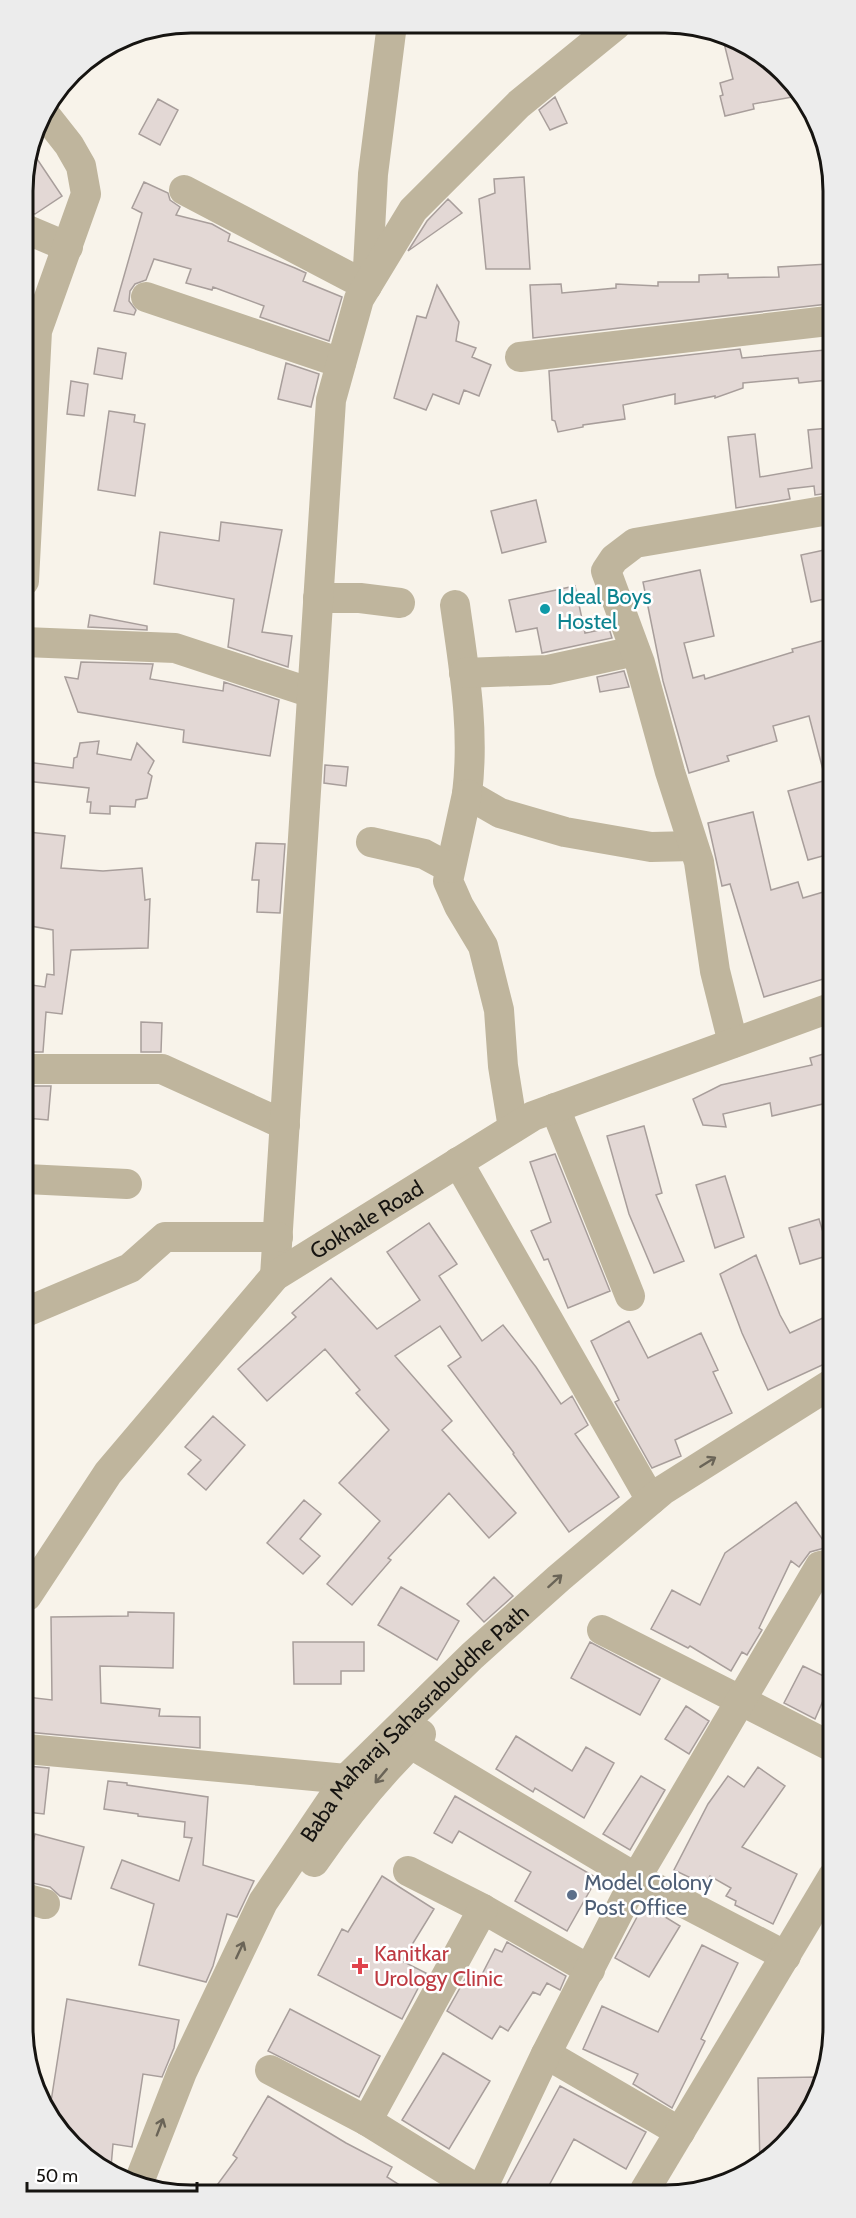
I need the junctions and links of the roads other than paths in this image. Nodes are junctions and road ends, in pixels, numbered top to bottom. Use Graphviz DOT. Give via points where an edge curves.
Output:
graph roads {
  1 [pos="391,33"];
  2 [pos="606,33"];
  3 [pos="49,120"];
  4 [pos="184,190"];
  5 [pos="33,232"];
  6 [pos="68,247"];
  7 [pos="367,286"];
  8 [pos="146,297"];
  9 [pos="823,322"];
  10 [pos="520,357"];
  11 [pos="341,363"];
  12 [pos="33,408"];
  13 [pos="823,511"];
  14 [pos="318,598"];
  15 [pos="400,603"];
  16 [pos="455,605"];
  17 [pos="33,642"];
  18 [pos="635,651"];
  19 [pos="464,673"];
  20 [pos="312,693"];
  21 [pos="467,794"];
  22 [pos="371,842"];
  23 [pos="693,846"];
  24 [pos="450,868"];
  25 [pos="823,1011"];
  26 [pos="733,1044"];
  27 [pos="33,1069"];
  28 [pos="555,1108"];
  29 [pos="285,1125"];
  30 [pos="513,1128"];
  31 [pos="459,1162"];
  32 [pos="33,1179"];
  33 [pos="127,1184"];
  34 [pos="278,1237"];
  35 [pos="275,1276"];
  36 [pos="630,1296"];
  37 [pos="33,1309"];
  38 [pos="823,1389"];
  39 [pos="823,1414"];
  40 [pos="651,1500"];
  41 [pos="823,1566"];
  42 [pos="33,1587"];
  43 [pos="602,1630"];
  44 [pos="741,1701"];
  45 [pos="403,1737"];
  46 [pos="823,1742"];
  47 [pos="33,1750"];
  48 [pos="346,1779"];
  49 [pos="408,1871"];
  50 [pos="636,1878"];
  51 [pos="823,1893"];
  52 [pos="483,1910"];
  53 [pos="786,1956"];
  54 [pos="590,1970"];
  55 [pos="222,2012"];
  56 [pos="546,2054"];
  57 [pos="270,2070"];
  58 [pos="367,2121"];
  59 [pos="680,2132"];
  60 [pos="141,2177"];
  61 [pos="161,2182"];
  62 [pos="470,2185"];
  63 [pos="483,2185"];
  64 [pos="648,2185"];
  1 -- 7 [label="street" via="373,174"];
  2 -- 7 [label="street" via="519,104 413,210"];
  3 -- 6 [label="street" via="81,166 86,194"];
  4 -- 7 [label="street"];
  5 -- 6 [label="street"];
  6 -- 12 [label="street" via="37,331"];
  7 -- 11 [label="street" via="359,299"];
  8 -- 11 [label="street"];
  9 -- 10 [label="street"];
  11 -- 14 [label="street" via="331,400"];
  13 -- 18 [label="street" via="628,547 609,566 606,576"];
  14 -- 15 [label="street"];
  14 -- 20 [label="street"];
  16 -- 19 [label="street"];
  17 -- 20 [label="street" via="175,648"];
  18 -- 19 [label="street" via="548,670"];
  18 -- 23 [label="street"];
  19 -- 21 [label="street" via="472,760"];
  20 -- 29 [label="street"];
  21 -- 23 [label="street" via="500,813 565,832 651,847"];
  21 -- 24 [label="street"];
  22 -- 24 [label="street" via="424,854"];
  23 -- 26 [label="street" via="699,862 715,971"];
  24 -- 30 [label="street" via="448,881 483,946 499,1010"];
  25 -- 26 [label="street, Gokhale Road"];
  26 -- 28 [label="street, Gokhale Road"];
  27 -- 29 [label="street" via="162,1069"];
  28 -- 30 [label="street, Gokhale Road"];
  28 -- 36 [label="street"];
  29 -- 34 [label="street"];
  30 -- 31 [label="street, Gokhale Road"];
  31 -- 35 [label="street, Gokhale Road"];
  31 -- 40 [label="street"];
  32 -- 33 [label="street"];
  34 -- 35 [label="street"];
  34 -- 37 [label="street" via="165,1238 130,1268"];
  35 -- 42 [label="street, Gokhale Road" via="108,1473"];
  40 -- 38 [label="street, Baba Maharaj Sahasrabuddhe Path, one-way"];
  39 -- 45 [label="street, Baba Maharaj Sahasrabuddhe Path" via="674,1506 486,1671"];
  45 -- 40 [label="street, Baba Maharaj Sahasrabuddhe Path, one-way" via="484,1645"];
  41 -- 44 [label="street"];
  43 -- 44 [label="street"];
  44 -- 46 [label="street"];
  44 -- 50 [label="street"];
  45 -- 48 [label="street, Baba Maharaj Sahasrabuddhe Path"];
  45 -- 50 [label="street"];
  45 -- 55 [label="street, Baba Maharaj Sahasrabuddhe Path, one-way" via="280,1912"];
  47 -- 48 [label="street"];
  55 -- 48 [label="street, Baba Maharaj Sahasrabuddhe Path, one-way" via="263,1902"];
  49 -- 52 [label="street"];
  50 -- 53 [label="street"];
  50 -- 54 [label="street"];
  51 -- 53 [label="street"];
  52 -- 54 [label="street"];
  52 -- 58 [label="street"];
  53 -- 59 [label="street"];
  54 -- 56 [label="street"];
  60 -- 55 [label="street, Baba Maharaj Sahasrabuddhe Path, one-way" via="182,2072"];
  55 -- 61 [label="street, Baba Maharaj Sahasrabuddhe Path"];
  56 -- 59 [label="street"];
  56 -- 63 [label="street"];
  57 -- 58 [label="street"];
  58 -- 62 [label="street"];
  59 -- 64 [label="street"];
}
